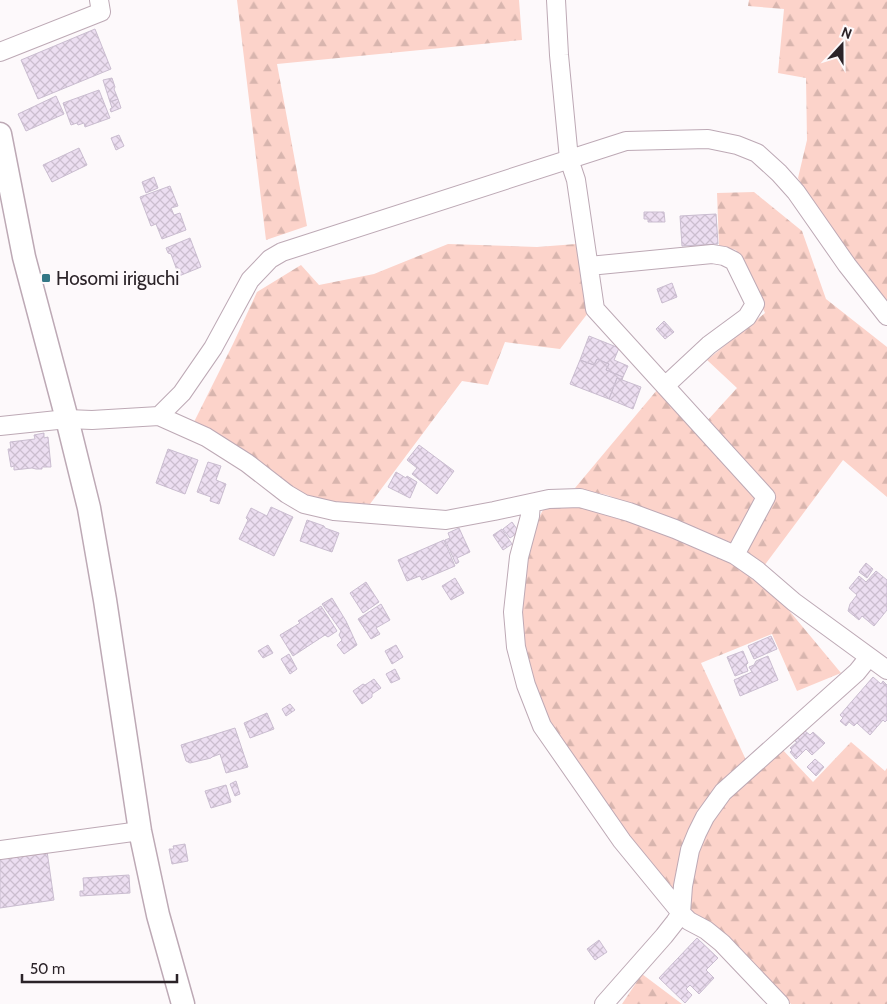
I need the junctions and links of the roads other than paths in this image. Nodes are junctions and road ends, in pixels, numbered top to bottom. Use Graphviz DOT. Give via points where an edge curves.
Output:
graph roads {
  1 [pos="99,0"];
  2 [pos="556,0"];
  3 [pos="0,52"];
  4 [pos="0,137"];
  5 [pos="569,159"];
  6 [pos="589,266"];
  7 [pos="887,316"];
  8 [pos="665,386"];
  9 [pos="159,416"];
  10 [pos="67,419"];
  11 [pos="0,426"];
  12 [pos="531,503"];
  13 [pos="735,555"];
  14 [pos="869,657"];
  15 [pos="887,670"];
  16 [pos="140,831"];
  17 [pos="0,850"];
  18 [pos="681,913"];
  19 [pos="183,1004"];
  20 [pos="604,1004"];
  21 [pos="780,1004"];
  1 -- 3 [label="street" via="101,12"];
  2 -- 5 [label="street"];
  4 -- 10 [label="street" via="24,257"];
  5 -- 6 [label="street" via="576,180"];
  5 -- 7 [label="street" via="626,142 708,139 757,153 796,192"];
  5 -- 9 [label="street" via="270,258 250,280 213,348 182,393"];
  6 -- 8 [label="street" via="594,309"];
  6 -- 8 [label="street" via="712,254 734,260 755,304 747,317 709,345"];
  8 -- 13 [label="street" via="766,497"];
  9 -- 10 [label="street"];
  9 -- 12 [label="street" via="206,437 304,504 334,511 446,520"];
  10 -- 11 [label="street"];
  10 -- 16 [label="street" via="89,508"];
  12 -- 13 [label="street" via="580,498 666,525"];
  12 -- 18 [label="street" via="519,557 513,612 516,647 526,685 542,726 622,841"];
  13 -- 14 [label="street"];
  14 -- 15 [label="street"];
  14 -- 18 [label="street" via="857,672 723,792 705,817 690,850"];
  16 -- 17 [label="street"];
  16 -- 19 [label="street" via="158,915"];
  18 -- 20 [label="street"];
  18 -- 21 [label="street" via="722,943"];
}
